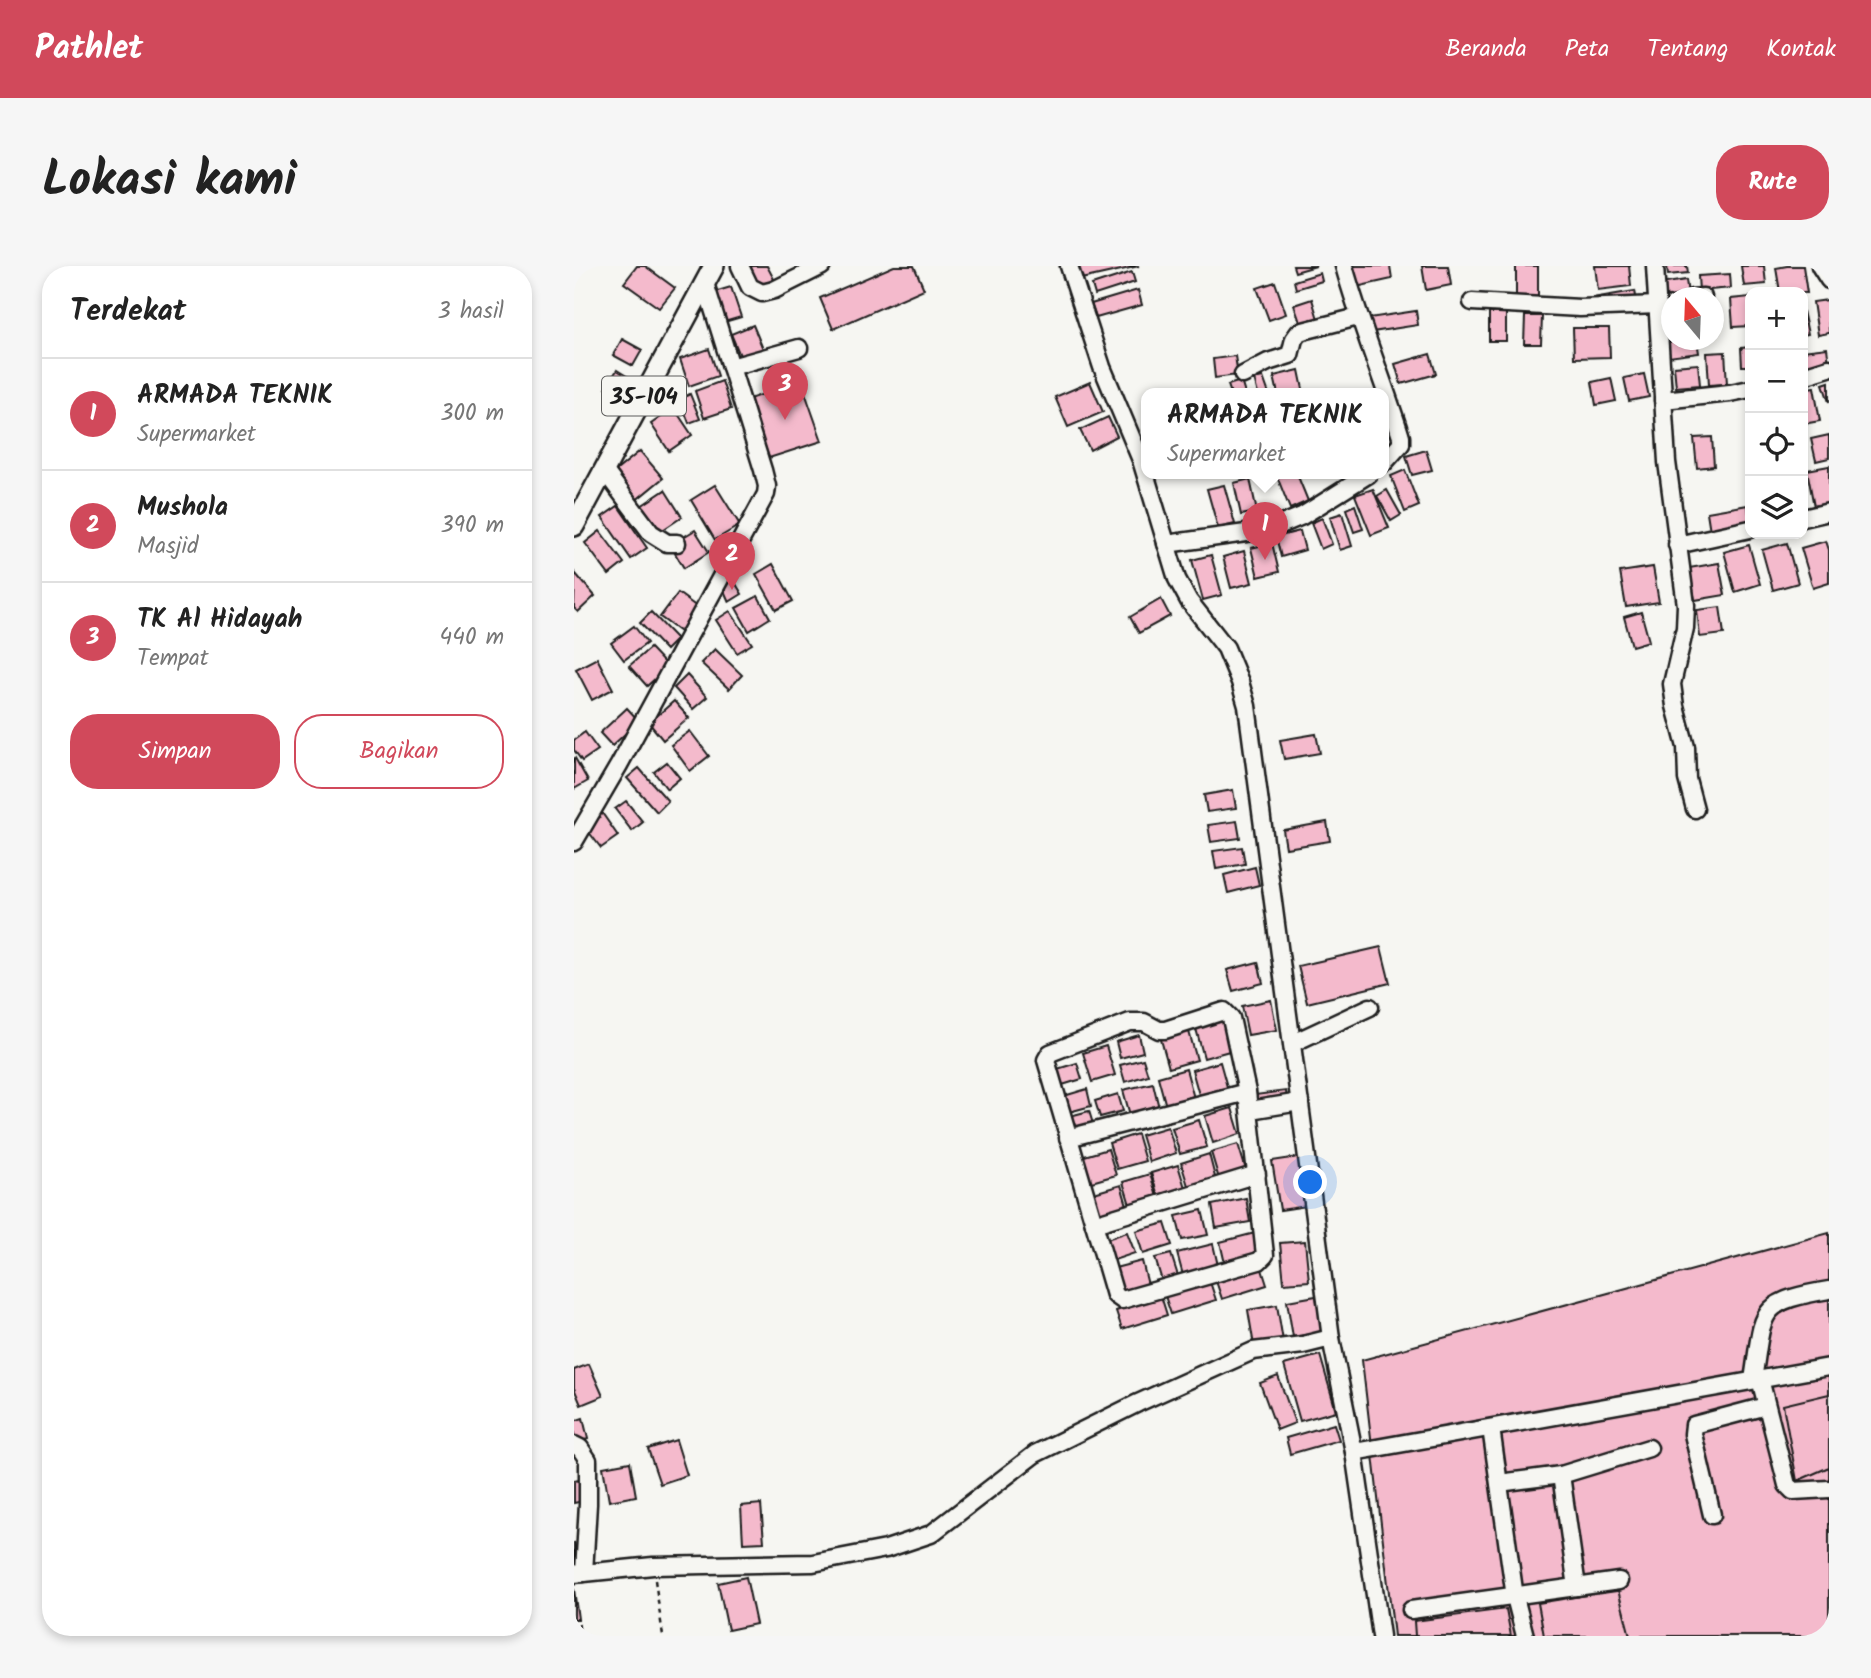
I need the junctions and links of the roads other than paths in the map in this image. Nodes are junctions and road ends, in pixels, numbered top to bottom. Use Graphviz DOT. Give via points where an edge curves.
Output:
graph roads {
  1 [pos="740,266"];
  2 [pos="822,266"];
  3 [pos="1069,266"];
  4 [pos="1344,266"];
  5 [pos="1655,266"];
  6 [pos="1820,266"];
  7 [pos="709,275"];
  8 [pos="1829,280"];
  9 [pos="1661,296"];
  10 [pos="1661,301"];
  11 [pos="1472,302"];
  12 [pos="1358,317"];
  13 [pos="799,348"];
  14 [pos="1662,350"];
  15 [pos="731,367"];
  16 [pos="1829,368"];
  17 [pos="1808,374"];
  18 [pos="1243,375"];
  19 [pos="1385,388"];
  20 [pos="1745,390"];
  21 [pos="1389,400"];
  22 [pos="1663,400"];
  23 [pos="1389,457"];
  24 [pos="1141,460"];
  25 [pos="604,470"];
  26 [pos="1147,479"];
  27 [pos="1361,479"];
  28 [pos="1829,512"];
  29 [pos="1808,517"];
  30 [pos="574,526"];
  31 [pos="1745,530"];
  32 [pos="677,542"];
  33 [pos="1166,544"];
  34 [pos="1677,545"];
  35 [pos="1695,808"];
  36 [pos="574,842"];
  37 [pos="1370,1007"];
  38 [pos="1293,1043"];
  39 [pos="1247,1092"];
  40 [pos="1300,1102"];
  41 [pos="1250,1110"];
  42 [pos="1068,1138"];
  43 [pos="1257,1174"];
  44 [pos="1094,1224"];
  45 [pos="1829,1290"];
  46 [pos="1331,1338"];
  47 [pos="1829,1367"];
  48 [pos="1756,1379"];
  49 [pos="1766,1406"];
  50 [pos="1490,1428"];
  51 [pos="574,1445"];
  52 [pos="1649,1448"];
  53 [pos="1354,1452"];
  54 [pos="1561,1475"];
  55 [pos="1499,1483"];
  56 [pos="1829,1489"];
  57 [pos="1712,1515"];
  58 [pos="579,1573"];
  59 [pos="1619,1581"];
  60 [pos="1577,1587"];
  61 [pos="1515,1597"];
  62 [pos="1411,1610"];
  63 [pos="1381,1636"];
  64 [pos="1525,1636"];
  1 -- 2 [label="street" via="750,287 762,293"];
  3 -- 24 [label="street" via="1102,367"];
  4 -- 12 [label="street"];
  5 -- 9 [label="street"];
  6 -- 8 [label="street"];
  7 -- 15 [label="street"];
  7 -- 25 [label="main road, 35-104"];
  10 -- 11 [label="street" via="1580,308"];
  12 -- 18 [label="street" via="1299,332 1290,355"];
  12 -- 19 [label="street"];
  13 -- 15 [label="street"];
  14 -- 22 [label="street"];
  15 -- 36 [label="street" via="767,486 764,500"];
  16 -- 17 [label="street"];
  20 -- 22 [label="street"];
  21 -- 23 [label="street" via="1401,444"];
  22 -- 34 [label="street"];
  25 -- 30 [label="main road, 35-104"];
  25 -- 32 [label="street" via="651,533 667,543"];
  26 -- 33 [label="street"];
  27 -- 33 [label="street" via="1302,516 1268,530"];
  28 -- 29 [label="street"];
  31 -- 34 [label="street"];
  33 -- 38 [label="street" via="1177,579 1226,648 1240,682"];
  34 -- 35 [label="street" via="1685,617 1672,684"];
  37 -- 38 [label="street"];
  38 -- 40 [label="street"];
  39 -- 41 [label="street"];
  39 -- 42 [label="street"];
  39 -- 42 [label="street" via="1229,1014 1221,1012 1165,1030 1130,1022 1048,1056"];
  40 -- 41 [label="street"];
  40 -- 46 [label="street"];
  41 -- 43 [label="street"];
  42 -- 44 [label="street"];
  43 -- 44 [label="street"];
  43 -- 44 [label="street" via="1265,1251 1259,1261 1122,1300 1115,1295"];
  45 -- 48 [label="street" via="1780,1302 1763,1317"];
  46 -- 53 [label="street"];
  46 -- 58 [label="street" via="1253,1351 1138,1403 1035,1454 931,1534 886,1549 813,1563 653,1566"];
  47 -- 48 [label="street"];
  48 -- 49 [label="street"];
  48 -- 50 [label="street"];
  49 -- 56 [label="street" via="1787,1485 1793,1491"];
  49 -- 57 [label="street" via="1694,1425"];
  50 -- 53 [label="street"];
  50 -- 55 [label="street"];
  51 -- 58 [label="street" via="588,1460 589,1504"];
  52 -- 54 [label="street"];
  53 -- 63 [label="street"];
  54 -- 55 [label="street"];
  54 -- 60 [label="street"];
  55 -- 61 [label="street"];
  59 -- 60 [label="street"];
  60 -- 61 [label="street"];
  61 -- 62 [label="street"];
  61 -- 64 [label="street"];
}
